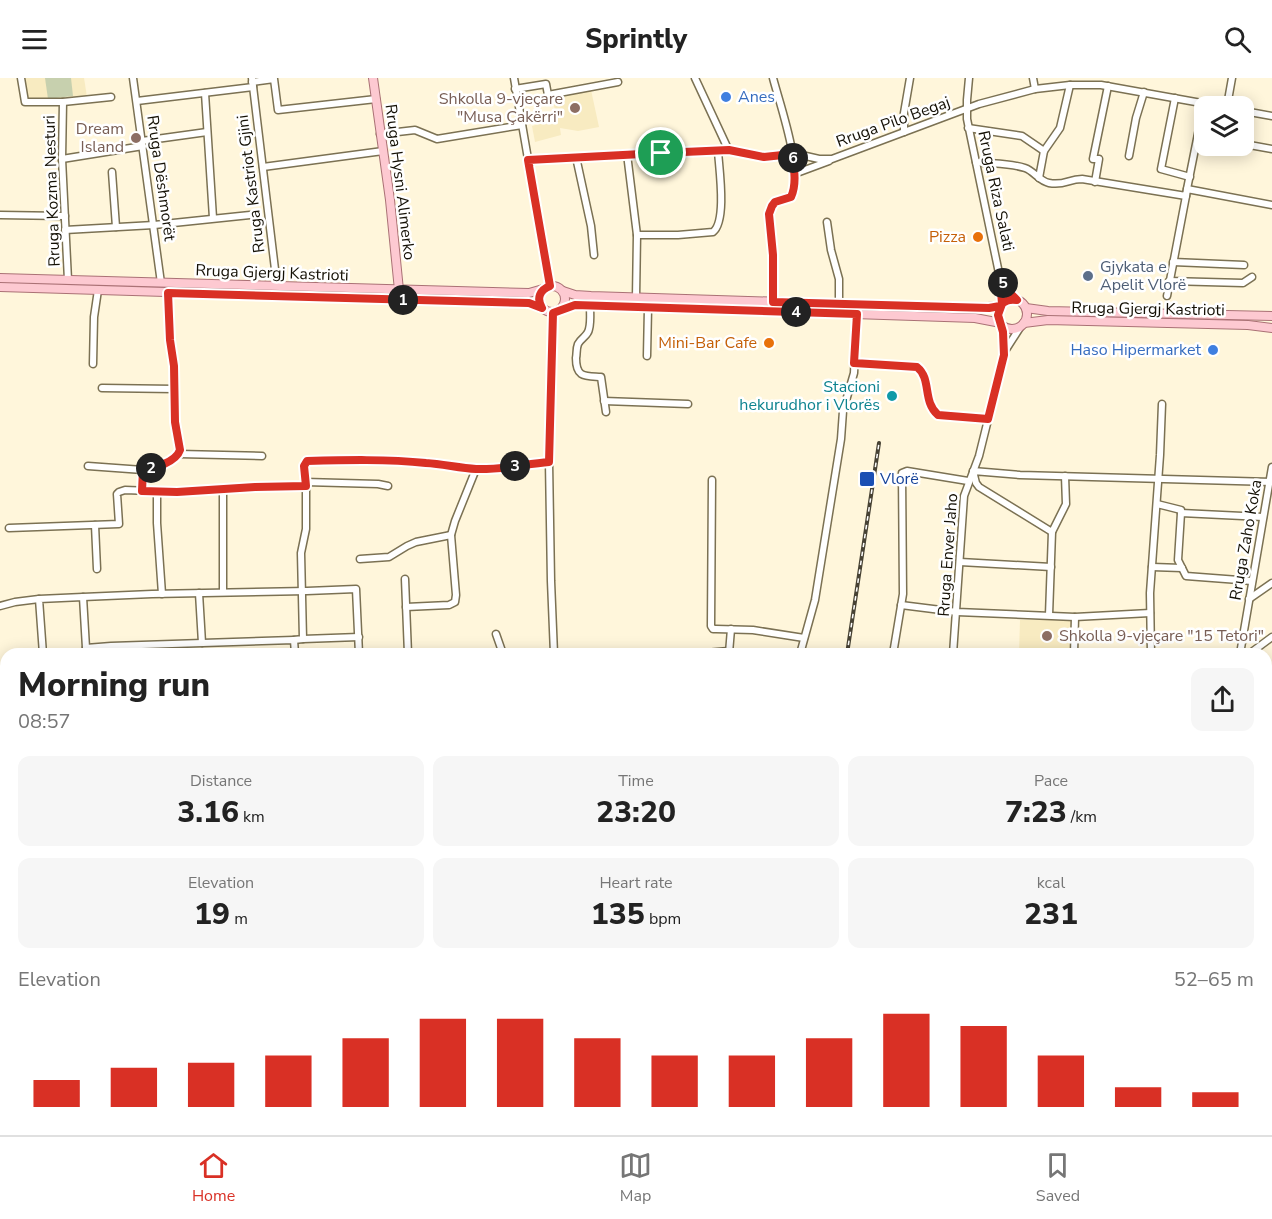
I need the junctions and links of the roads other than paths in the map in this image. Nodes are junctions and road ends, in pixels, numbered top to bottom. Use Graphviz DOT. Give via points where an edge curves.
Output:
graph roads {
  1 [pos="21,78"];
  2 [pos="133,78"];
  3 [pos="373,78"];
  4 [pos="513,78"];
  5 [pos="695,78"];
  6 [pos="772,78"];
  7 [pos="910,78"];
  8 [pos="969,78"];
  9 [pos="1033,78"];
  10 [pos="1232,78"];
  11 [pos="252,82"];
  12 [pos="618,82"];
  13 [pos="1104,83"];
  14 [pos="1070,85"];
  15 [pos="515,89"];
  16 [pos="1035,89"];
  17 [pos="1144,92"];
  18 [pos="205,93"];
  19 [pos="1229,96"];
  20 [pos="111,97"];
  21 [pos="376,99"];
  22 [pos="1175,99"];
  23 [pos="136,101"];
  24 [pos="63,102"];
  25 [pos="1194,102"];
  26 [pos="966,109"];
  27 [pos="1254,113"];
  28 [pos="1272,116"];
  29 [pos="522,125"];
  30 [pos="968,128"];
  31 [pos="207,132"];
  32 [pos="904,132"];
  33 [pos="380,134"];
  34 [pos="143,143"];
  35 [pos="1254,146"];
  36 [pos="1272,149"];
  37 [pos="729,150"];
  38 [pos="383,151"];
  39 [pos="718,151"];
  40 [pos="1044,151"];
  41 [pos="627,154"];
  42 [pos="792,154"];
  43 [pos="1129,156"];
  44 [pos="1196,156"];
  45 [pos="576,157"];
  46 [pos="62,159"];
  47 [pos="832,159"];
  48 [pos="528,160"];
  49 [pos="976,162"];
  50 [pos="263,167"];
  51 [pos="112,172"];
  52 [pos="794,174"];
  53 [pos="1190,177"];
  54 [pos="1039,178"];
  55 [pos="1095,182"];
  56 [pos="1187,192"];
  57 [pos="1272,205"];
  58 [pos="0,215"];
  59 [pos="250,215"];
  60 [pos="65,216"];
  61 [pos="213,218"];
  62 [pos="827,222"];
  63 [pos="154,225"];
  64 [pos="116,227"];
  65 [pos="65,230"];
  66 [pos="636,235"];
  67 [pos="594,255"];
  68 [pos="1173,262"];
  69 [pos="1244,265"];
  70 [pos="1252,277"];
  71 [pos="0,278"];
  72 [pos="1000,278"];
  73 [pos="68,280"];
  74 [pos="1169,281"];
  75 [pos="161,283"];
  76 [pos="277,286"];
  77 [pos="0,287"];
  78 [pos="547,288"];
  79 [pos="98,290"];
  80 [pos="399,290"];
  81 [pos="563,291"];
  82 [pos="168,293"];
  83 [pos="1167,296"];
  84 [pos="636,298"];
  85 [pos="1017,300"];
  86 [pos="773,302"];
  87 [pos="839,304"];
  88 [pos="590,305"];
  89 [pos="1001,305"];
  90 [pos="542,308"];
  91 [pos="648,308"];
  92 [pos="1026,308"];
  93 [pos="562,309"];
  94 [pos="553,313"];
  95 [pos="857,314"];
  96 [pos="1272,316"];
  97 [pos="1001,324"];
  98 [pos="1023,324"];
  99 [pos="1272,328"];
  100 [pos="1004,355"];
  101 [pos="647,356"];
  102 [pos="854,363"];
  103 [pos="93,364"];
  104 [pos="102,388"];
  105 [pos="174,389"];
  106 [pos="604,401"];
  107 [pos="688,404"];
  108 [pos="1162,404"];
  109 [pos="606,412"];
  110 [pos="988,419"];
  111 [pos="179,454"];
  112 [pos="262,456"];
  113 [pos="549,462"];
  114 [pos="88,466"];
  115 [pos="1272,467"];
  116 [pos="476,469"];
  117 [pos="143,470"];
  118 [pos="973,471"];
  119 [pos="1065,476"];
  120 [pos="1158,479"];
  121 [pos="712,480"];
  122 [pos="968,481"];
  123 [pos="1271,482"];
  124 [pos="306,484"];
  125 [pos="388,486"];
  126 [pos="223,490"];
  127 [pos="142,491"];
  128 [pos="157,492"];
  129 [pos="1157,504"];
  130 [pos="1181,513"];
  131 [pos="1263,517"];
  132 [pos="95,525"];
  133 [pos="9,528"];
  134 [pos="1052,532"];
  135 [pos="451,535"];
  136 [pos="360,559"];
  137 [pos="960,562"];
  138 [pos="1051,567"];
  139 [pos="1152,567"];
  140 [pos="97,568"];
  141 [pos="1182,568"];
  142 [pos="405,579"];
  143 [pos="1252,581"];
  144 [pos="1272,582"];
  145 [pos="302,591"];
  146 [pos="223,592"];
  147 [pos="199,593"];
  148 [pos="162,594"];
  149 [pos="83,597"];
  150 [pos="39,599"];
  151 [pos="1249,599"];
  152 [pos="901,605"];
  153 [pos="0,606"];
  154 [pos="406,607"];
  155 [pos="957,612"];
  156 [pos="1150,614"];
  157 [pos="1049,615"];
  158 [pos="1075,616"];
  159 [pos="731,629"];
  160 [pos="496,634"];
  161 [pos="359,637"];
  162 [pos="804,638"];
  163 [pos="1272,638"];
  164 [pos="303,639"];
  165 [pos="294,640"];
  166 [pos="202,643"];
  167 [pos="43,648"];
  168 [pos="86,648"];
  169 [pos="115,648"];
  170 [pos="295,648"];
  171 [pos="359,648"];
  172 [pos="408,648"];
  173 [pos="501,648"];
  174 [pos="553,648"];
  175 [pos="729,648"];
  176 [pos="802,648"];
  177 [pos="894,648"];
  178 [pos="954,648"];
  179 [pos="1074,648"];
  180 [pos="1151,648"];
  181 [pos="1241,648"];
  182 [pos="1258,648"];
  1 -- 24 [label="street, Rruga Kozma Nesturi" via="25,102"];
  2 -- 23 [label="street, Rruga Dëshmorët"];
  3 -- 21 [label="main road, Rruga Hysni Alimerko"];
  4 -- 15 [label="street"];
  5 -- 37 [label="street"];
  6 -- 42 [label="street"];
  7 -- 32 [label="street"];
  8 -- 26 [label="street, Rruga Riza Salati"];
  9 -- 16 [label="street"];
  10 -- 19 [label="street"];
  11 -- 18 [label="street"];
  11 -- 21 [label="street" via="274,79 278,110"];
  11 -- 50 [label="street, Rruga Kastriot Gjini"];
  12 -- 15 [label="street" via="548,95 546,84"];
  13 -- 14 [label="street, Rruga Pilo Begaj"];
  13 -- 17 [label="street, Rruga Pilo Begaj"];
  13 -- 55 [label="street" via="1093,159 1099,159"];
  14 -- 16 [label="street, Rruga Pilo Begaj"];
  14 -- 40 [label="street" via="1060,128"];
  15 -- 29 [label="street"];
  16 -- 26 [label="street, Rruga Pilo Begaj"];
  17 -- 22 [label="street, Rruga Pilo Begaj"];
  17 -- 43 [label="street"];
  18 -- 23 [label="street"];
  18 -- 31 [label="street"];
  20 -- 24 [label="street, Rruga Kozma Nesturi"];
  21 -- 33 [label="main road, Rruga Hysni Alimerko"];
  22 -- 25 [label="street, Rruga Pilo Begaj"];
  22 -- 53 [label="street" via="1161,169"];
  23 -- 34 [label="street, Rruga Dëshmorët"];
  24 -- 46 [label="street, Rruga Kozma Nesturi"];
  26 -- 30 [label="street, Rruga Riza Salati"];
  26 -- 32 [label="street, Rruga Pilo Begaj"];
  27 -- 28 [label="street"];
  29 -- 33 [label="street" via="436,139 415,130"];
  29 -- 48 [label="street"];
  30 -- 40 [label="street" via="1022,136"];
  30 -- 49 [label="street, Rruga Riza Salati"];
  31 -- 34 [label="street"];
  31 -- 61 [label="street"];
  32 -- 47 [label="street, Rruga Pilo Begaj"];
  33 -- 38 [label="main road, Rruga Hysni Alimerko"];
  34 -- 46 [label="street"];
  34 -- 63 [label="street, Rruga Dëshmorët"];
  35 -- 36 [label="street"];
  37 -- 39 [label="street, Rruga Pilo Begaj"];
  37 -- 42 [label="street, Rruga Pilo Begaj" via="764,157"];
  38 -- 50 [label="street"];
  38 -- 80 [label="main road, Rruga Hysni Alimerko"];
  39 -- 41 [label="street, Rruga Pilo Begaj"];
  39 -- 66 [label="street" via="722,205 716,231"];
  40 -- 54 [label="street"];
  41 -- 45 [label="street, Rruga Pilo Begaj"];
  41 -- 66 [label="street"];
  42 -- 47 [label="street, Rruga Pilo Begaj"];
  42 -- 52 [label="street"];
  44 -- 53 [label="street"];
  45 -- 48 [label="street, Rruga Pilo Begaj"];
  45 -- 67 [label="street"];
  46 -- 60 [label="street, Rruga Kozma Nesturi"];
  47 -- 52 [label="street"];
  48 -- 78 [label="street"];
  49 -- 54 [label="street" via="1023,168"];
  49 -- 72 [label="street, Rruga Riza Salati"];
  50 -- 76 [label="street, Rruga Kastriot Gjini"];
  51 -- 64 [label="street"];
  52 -- 86 [label="street" via="791,197 775,202 769,214"];
  53 -- 56 [label="street"];
  54 -- 55 [label="street" via="1060,184 1076,179"];
  55 -- 56 [label="street"];
  56 -- 57 [label="street"];
  56 -- 68 [label="street"];
  58 -- 60 [label="street"];
  59 -- 61 [label="street"];
  60 -- 65 [label="street, Rruga Kozma Nesturi"];
  61 -- 63 [label="street"];
  62 -- 87 [label="street" via="839,279"];
  63 -- 64 [label="street"];
  63 -- 75 [label="street, Rruga Dëshmorët"];
  64 -- 65 [label="street"];
  65 -- 73 [label="street, Rruga Kozma Nesturi"];
  66 -- 84 [label="street"];
  68 -- 69 [label="street"];
  68 -- 74 [label="street"];
  70 -- 74 [label="street" via="1243,283"];
  71 -- 73 [label="main road, Rruga Gjergj Kastrioti"];
  72 -- 85 [label="street"];
  72 -- 89 [label="street, Rruga Riza Salati"];
  73 -- 75 [label="main road, Rruga Gjergj Kastrioti"];
  74 -- 83 [label="street"];
  75 -- 76 [label="main road, Rruga Gjergj Kastrioti"];
  76 -- 80 [label="main road, Rruga Gjergj Kastrioti"];
  77 -- 79 [label="main road, Rruga Gjergj Kastrioti"];
  78 -- 80 [label="main road, Rruga Gjergj Kastrioti" via="529,293"];
  78 -- 81 [label="main road" via="556,286"];
  78 -- 90 [label="main road" via="541,292"];
  79 -- 82 [label="main road, Rruga Gjergj Kastrioti"];
  79 -- 103 [label="street"];
  81 -- 84 [label="main road" via="582,296"];
  81 -- 93 [label="main road" via="566,300"];
  82 -- 90 [label="main road, Rruga Gjergj Kastrioti" via="529,303"];
  82 -- 105 [label="street"];
  84 -- 86 [label="main road"];
  85 -- 89 [label="main road"];
  85 -- 92 [label="main road"];
  86 -- 87 [label="main road"];
  87 -- 89 [label="main road" via="976,308"];
  88 -- 91 [label="main road"];
  88 -- 93 [label="main road"];
  88 -- 106 [label="street" via="589,329 578,346 576,368 582,375 601,377"];
  89 -- 97 [label="main road"];
  90 -- 94 [label="main road"];
  91 -- 95 [label="main road"];
  91 -- 101 [label="street"];
  92 -- 96 [label="main road, Rruga Gjergj Kastrioti"];
  92 -- 98 [label="main road"];
  93 -- 94 [label="main road"];
  94 -- 113 [label="street"];
  95 -- 97 [label="main road" via="975,318"];
  95 -- 102 [label="street"];
  97 -- 98 [label="main road" via="1011,329"];
  97 -- 100 [label="street"];
  98 -- 99 [label="main road, Rruga Gjergj Kastrioti" via="1048,320"];
  98 -- 100 [label="street"];
  100 -- 110 [label="street, Rruga Enver Jaho"];
  102 -- 110 [label="street" via="917,367 924,376 929,403 938,415"];
  102 -- 162 [label="street" via="843,411 815,600"];
  104 -- 105 [label="street"];
  105 -- 111 [label="street"];
  106 -- 107 [label="street"];
  106 -- 109 [label="street"];
  108 -- 120 [label="street"];
  110 -- 118 [label="street, Rruga Enver Jaho"];
  111 -- 112 [label="street"];
  111 -- 117 [label="street"];
  113 -- 116 [label="street"];
  113 -- 174 [label="street"];
  114 -- 117 [label="street"];
  115 -- 123 [label="street, Rruga Zaho Koka"];
  116 -- 124 [label="street" via="367,460 307,461"];
  116 -- 135 [label="street"];
  117 -- 127 [label="street"];
  118 -- 119 [label="street"];
  118 -- 122 [label="street, Rruga Enver Jaho"];
  118 -- 134 [label="street" via="979,487"];
  119 -- 120 [label="street"];
  119 -- 134 [label="street" via="1066,504"];
  120 -- 123 [label="street"];
  120 -- 129 [label="street"];
  121 -- 159 [label="street" via="710,623 713,629"];
  122 -- 137 [label="street, Rruga Enver Jaho"];
  122 -- 152 [label="street" via="902,473"];
  123 -- 131 [label="street, Rruga Zaho Koka"];
  124 -- 125 [label="street"];
  124 -- 126 [label="street"];
  124 -- 145 [label="street"];
  126 -- 128 [label="street"];
  126 -- 146 [label="street"];
  127 -- 128 [label="street"];
  127 -- 132 [label="street" via="118,492 118,524"];
  128 -- 148 [label="street"];
  129 -- 130 [label="street"];
  129 -- 139 [label="street"];
  130 -- 131 [label="street"];
  130 -- 141 [label="street" via="1178,560"];
  131 -- 143 [label="street, Rruga Zaho Koka"];
  132 -- 133 [label="street"];
  132 -- 140 [label="street"];
  134 -- 138 [label="street"];
  135 -- 136 [label="street" via="407,546 389,556"];
  135 -- 154 [label="street" via="455,602"];
  137 -- 138 [label="street"];
  137 -- 155 [label="street, Rruga Enver Jaho"];
  138 -- 157 [label="street"];
  139 -- 141 [label="street"];
  139 -- 156 [label="street"];
  141 -- 143 [label="street" via="1186,576"];
  142 -- 154 [label="street"];
  143 -- 151 [label="street, Rruga Zaho Koka"];
  144 -- 151 [label="street"];
  145 -- 146 [label="street"];
  145 -- 161 [label="street" via="356,589"];
  145 -- 164 [label="street"];
  146 -- 147 [label="street"];
  147 -- 148 [label="street"];
  147 -- 166 [label="street"];
  148 -- 149 [label="street"];
  149 -- 150 [label="street"];
  149 -- 168 [label="street"];
  150 -- 153 [label="street"];
  150 -- 167 [label="street"];
  151 -- 181 [label="street, Rruga Zaho Koka"];
  152 -- 155 [label="street"];
  152 -- 177 [label="street"];
  154 -- 172 [label="street"];
  155 -- 157 [label="street"];
  155 -- 178 [label="street, Rruga Enver Jaho"];
  156 -- 158 [label="street"];
  156 -- 180 [label="street"];
  157 -- 158 [label="street"];
  158 -- 179 [label="street"];
  159 -- 162 [label="street"];
  159 -- 175 [label="street"];
  160 -- 173 [label="street"];
  161 -- 164 [label="street"];
  161 -- 171 [label="street"];
  162 -- 176 [label="street"];
  163 -- 182 [label="street"];
  164 -- 165 [label="street"];
  165 -- 166 [label="street"];
  165 -- 170 [label="street"];
  166 -- 169 [label="street"];
}
